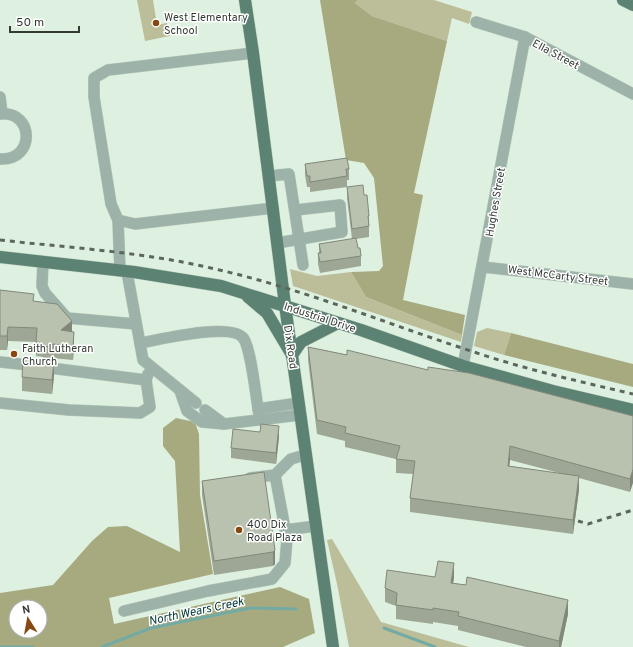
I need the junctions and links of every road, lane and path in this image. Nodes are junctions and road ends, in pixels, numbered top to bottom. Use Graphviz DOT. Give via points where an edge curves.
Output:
graph roads {
  1 [pos="245,0"];
  2 [pos="623,0"];
  3 [pos="633,5"];
  4 [pos="476,22"];
  5 [pos="525,37"];
  6 [pos="253,53"];
  7 [pos="633,94"];
  8 [pos="0,96"];
  9 [pos="1,113"];
  10 [pos="0,159"];
  11 [pos="269,176"];
  12 [pos="273,208"];
  13 [pos="296,210"];
  14 [pos="118,220"];
  15 [pos="300,239"];
  16 [pos="277,243"];
  17 [pos="0,257"];
  18 [pos="43,262"];
  19 [pos="303,265"];
  20 [pos="483,267"];
  21 [pos="124,271"];
  22 [pos="633,284"];
  23 [pos="244,293"];
  24 [pos="285,306"];
  25 [pos="338,323"];
  26 [pos="136,324"];
  27 [pos="140,343"];
  28 [pos="292,355"];
  29 [pos="0,362"];
  30 [pos="150,366"];
  31 [pos="463,366"];
  32 [pos="146,380"];
  33 [pos="180,391"];
  34 [pos="0,403"];
  35 [pos="299,409"];
  36 [pos="633,410"];
  37 [pos="259,414"];
  38 [pos="224,424"];
  39 [pos="305,455"];
  40 [pos="275,475"];
  41 [pos="239,479"];
  42 [pos="316,526"];
  43 [pos="285,530"];
  44 [pos="124,611"];
  45 [pos="333,647"];
  1 -- 6 [label="main road, Dix Road"];
  2 -- 3 [label="main road"];
  4 -- 5 [label="street, Ella Street"];
  5 -- 7 [label="street, Ella Street"];
  5 -- 20 [label="street, Hughes Street"];
  6 -- 11 [label="main road, Dix Road"];
  6 -- 14 [label="street" via="108,70 94,78 94,97 110,204"];
  8 -- 9 [label="street"];
  9 -- 10 [label="street" via="9,114 21,121 27,134 26,142 19,154 13,158"];
  11 -- 12 [label="main road, Dix Road"];
  11 -- 13 [label="street" via="289,174"];
  12 -- 14 [label="street" via="135,224"];
  12 -- 16 [label="main road, Dix Road"];
  13 -- 15 [label="street"];
  13 -- 15 [label="street" via="340,205 342,232"];
  14 -- 21 [label="street"];
  15 -- 16 [label="street"];
  15 -- 19 [label="street"];
  16 -- 24 [label="main road, Dix Road"];
  17 -- 18 [label="main road, Industrial Drive"];
  18 -- 21 [label="main road, Industrial Drive"];
  18 -- 26 [label="street" via="42,286 66,318"];
  20 -- 22 [label="street, West McCarty Street"];
  20 -- 31 [label="street, Hughes Street"];
  21 -- 23 [label="main road, Industrial Drive" via="221,286"];
  21 -- 26 [label="street"];
  23 -- 24 [label="main road, Industrial Drive"];
  23 -- 28 [label="main road" via="267,313"];
  24 -- 25 [label="main road, Industrial Drive"];
  24 -- 28 [label="main road, Dix Road"];
  25 -- 28 [label="main road" via="301,342"];
  25 -- 31 [label="main road, Industrial Drive"];
  26 -- 27 [label="street"];
  27 -- 30 [label="street" via="143,360"];
  27 -- 37 [label="street" via="220,330 237,333 243,337 248,349"];
  28 -- 35 [label="main road, Dix Road"];
  29 -- 32 [label="street"];
  30 -- 32 [label="street"];
  30 -- 33 [label="street"];
  31 -- 36 [label="main road, Industrial Drive"];
  32 -- 34 [label="street" via="150,408 140,413 69,410"];
  33 -- 38 [label="street"];
  33 -- 38 [label="street" via="187,411 202,422"];
  35 -- 37 [label="street"];
  35 -- 39 [label="main road, Dix Road"];
  37 -- 38 [label="street"];
  39 -- 40 [label="street" via="291,459"];
  39 -- 42 [label="main road, Dix Road"];
  40 -- 41 [label="street"];
  40 -- 43 [label="street"];
  42 -- 43 [label="street"];
  42 -- 45 [label="main road, Dix Road"];
  43 -- 44 [label="street" via="285,563 272,579 208,590"];
}
